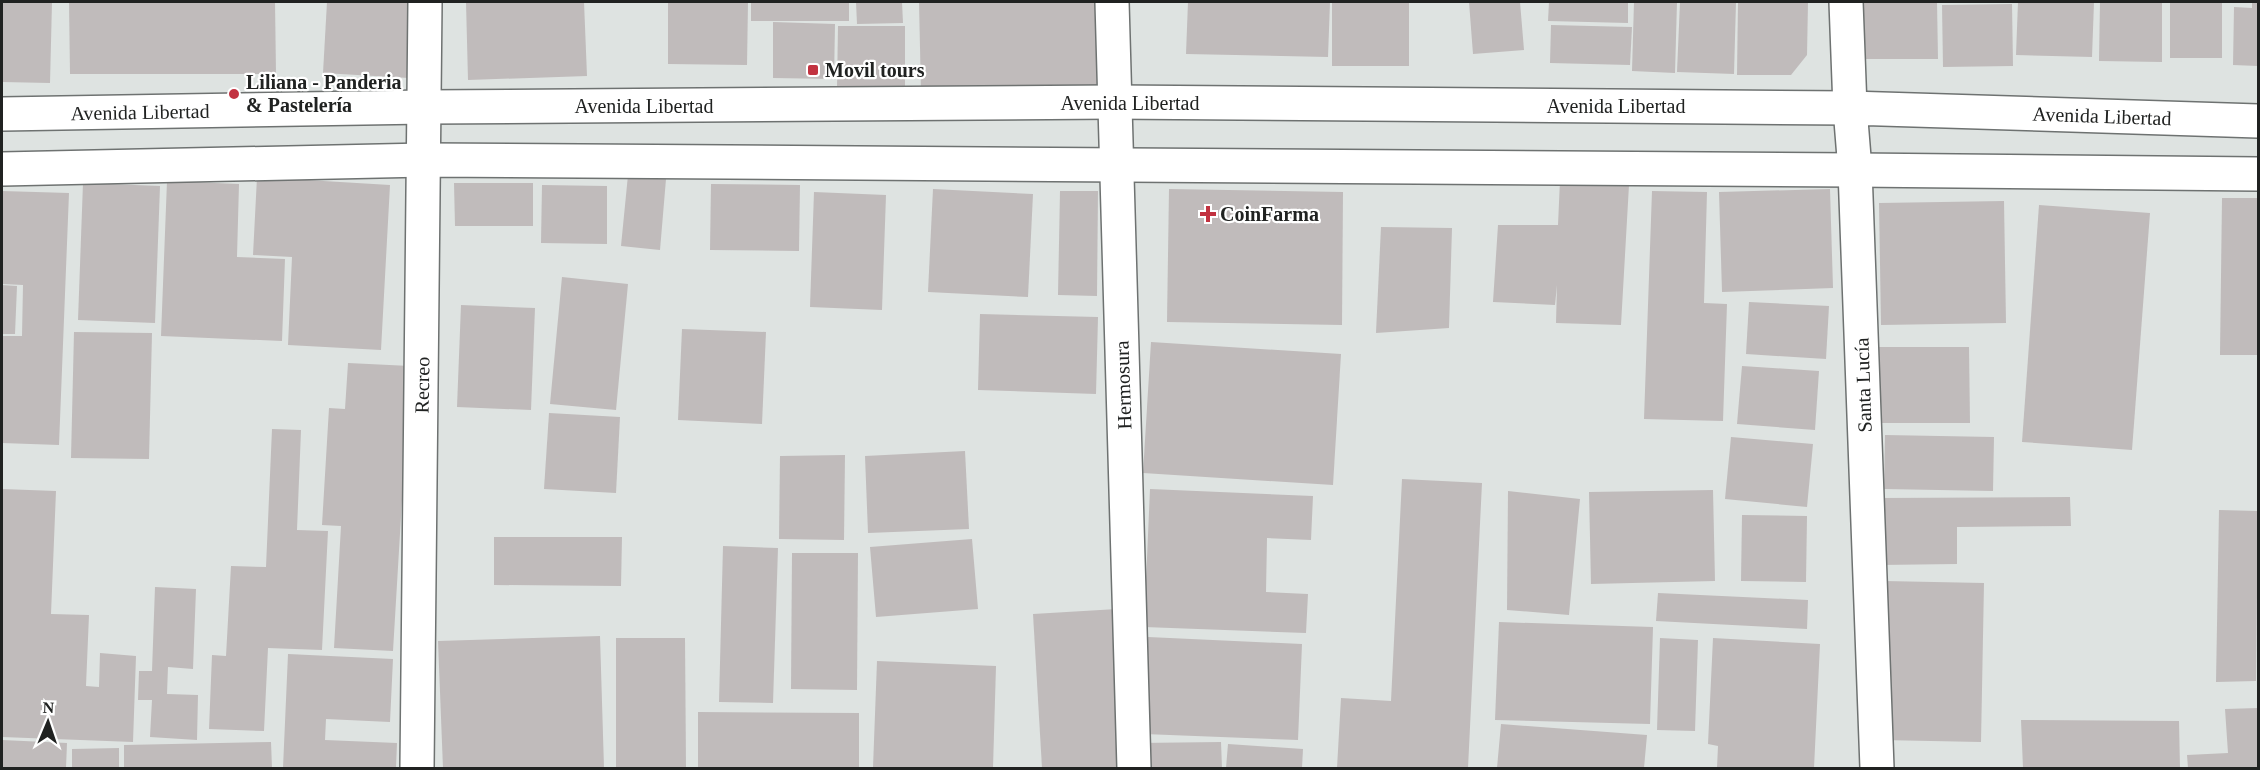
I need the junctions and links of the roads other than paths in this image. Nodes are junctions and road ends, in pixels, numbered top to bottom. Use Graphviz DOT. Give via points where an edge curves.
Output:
graph roads {
  1 [pos="425,2"];
  2 [pos="1112,2"];
  3 [pos="1846,2"];
  4 [pos="1113,102"];
  5 [pos="426,107"];
  6 [pos="1850,108"];
  7 [pos="2,114"];
  8 [pos="2259,121"];
  9 [pos="425,160"];
  10 [pos="1116,165"];
  11 [pos="2,169"];
  12 [pos="1855,170"];
  13 [pos="2259,174"];
  14 [pos="417,768"];
  15 [pos="1134,768"];
  16 [pos="1877,768"];
  1 -- 5 [label="main road, Recreo"];
  2 -- 4 [label="main road, Hermosura"];
  3 -- 6 [label="main road, Santa Lucía"];
  4 -- 5 [label="main road, Avenida Libertad"];
  4 -- 6 [label="main road, Avenida Libertad"];
  4 -- 10 [label="main road, Hermosura"];
  5 -- 7 [label="main road, Avenida Libertad"];
  5 -- 9 [label="main road, Recreo"];
  6 -- 8 [label="main road, Avenida Libertad"];
  6 -- 12 [label="main road, Santa Lucía"];
  9 -- 10 [label="main road"];
  9 -- 11 [label="main road"];
  9 -- 14 [label="main road, Recreo"];
  10 -- 12 [label="main road"];
  10 -- 15 [label="main road, Hermosura"];
  12 -- 13 [label="main road"];
  12 -- 16 [label="main road, Santa Lucía"];
}
